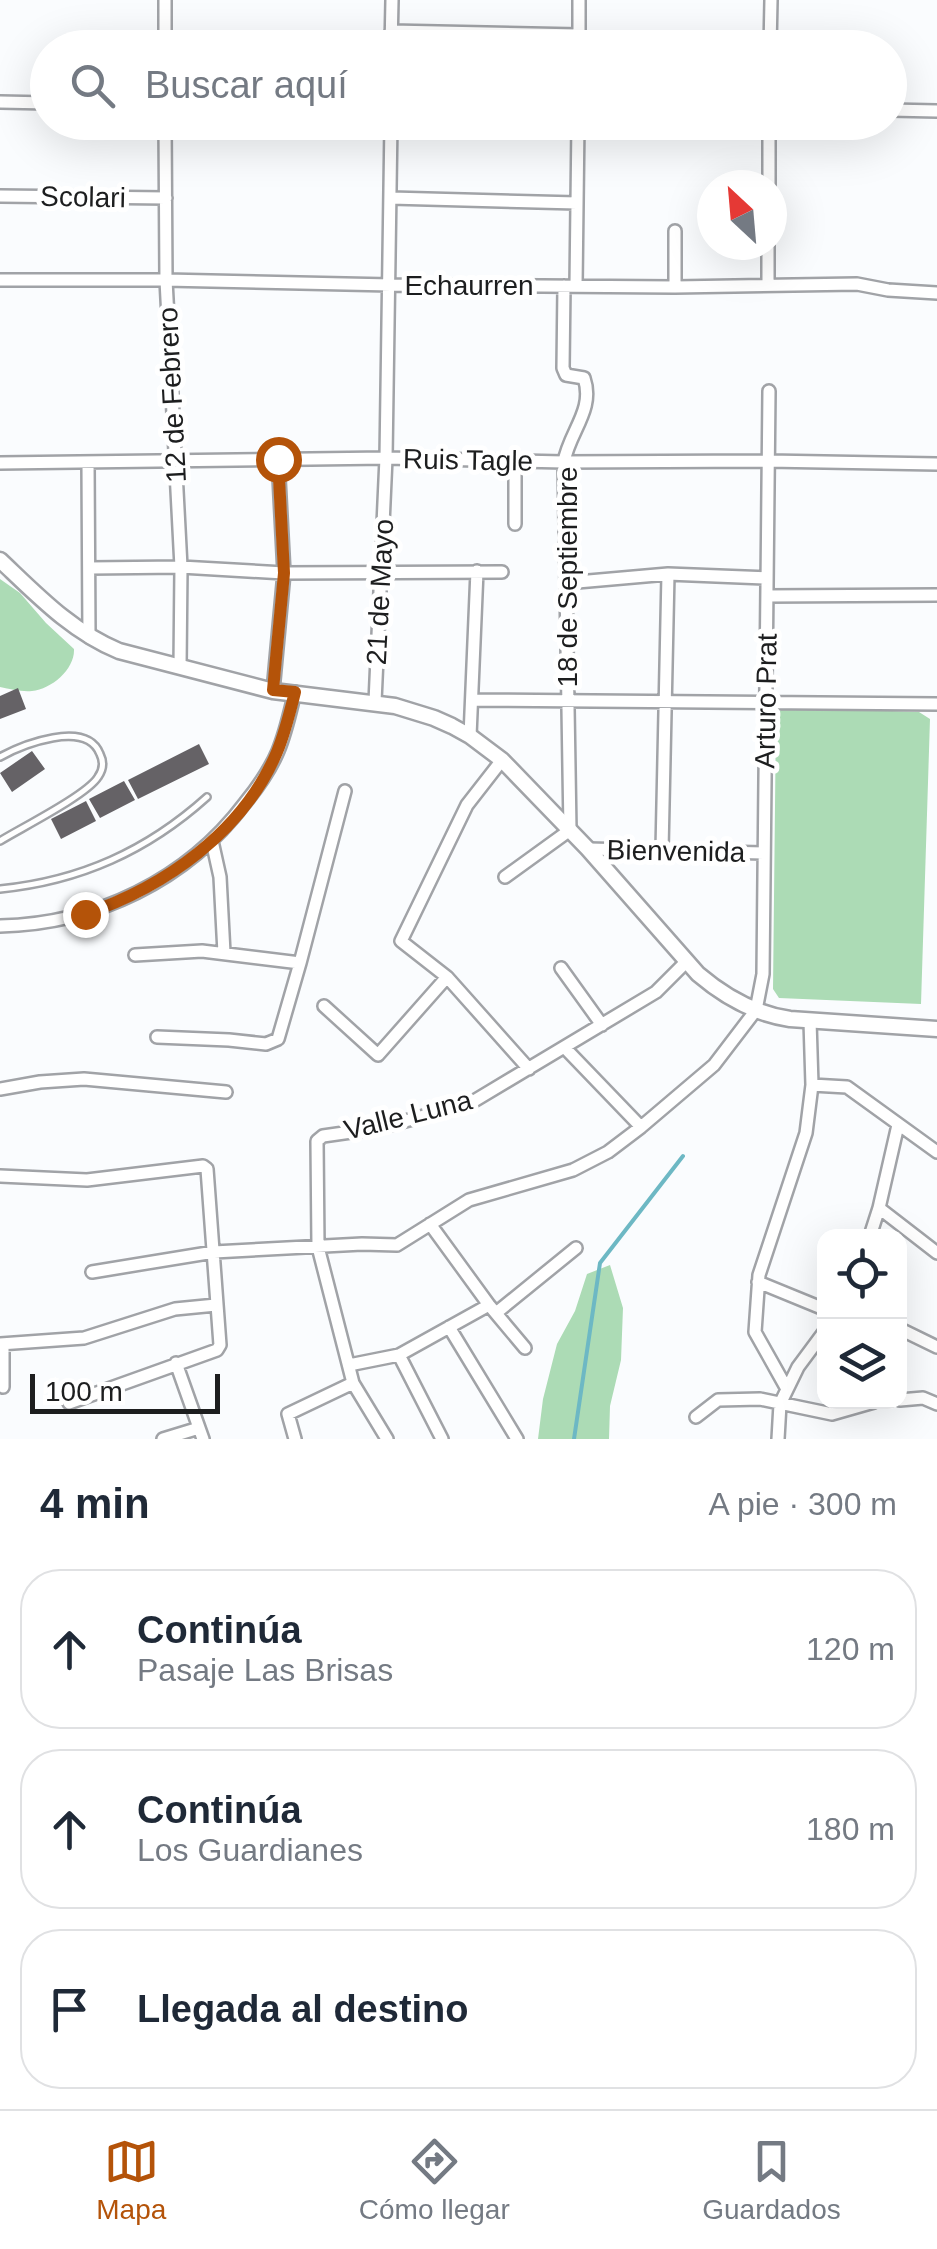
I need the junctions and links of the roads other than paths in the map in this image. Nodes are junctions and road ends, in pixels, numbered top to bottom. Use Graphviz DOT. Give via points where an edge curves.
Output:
graph roads {
  1 [pos="165,0"];
  2 [pos="392,0"];
  3 [pos="580,0"];
  4 [pos="770,0"];
  5 [pos="165,30"];
  6 [pos="392,30"];
  7 [pos="579,30"];
  8 [pos="770,30"];
  9 [pos="0,102"];
  10 [pos="30,103"];
  11 [pos="907,110"];
  12 [pos="937,110"];
  13 [pos="165,140"];
  14 [pos="392,140"];
  15 [pos="578,140"];
  16 [pos="769,140"];
  17 [pos="769,170"];
  18 [pos="0,196"];
  19 [pos="166,198"];
  20 [pos="391,198"];
  21 [pos="577,204"];
  22 [pos="675,231"];
  23 [pos="768,260"];
  24 [pos="0,280"];
  25 [pos="166,280"];
  26 [pos="768,284"];
  27 [pos="391,285"];
  28 [pos="570,286"];
  29 [pos="675,287"];
  30 [pos="937,293"];
  31 [pos="769,391"];
  32 [pos="386,458"];
  33 [pos="278,459"];
  34 [pos="176,460"];
  35 [pos="515,461"];
  36 [pos="768,461"];
  37 [pos="88,462"];
  38 [pos="564,462"];
  39 [pos="0,463"];
  40 [pos="937,464"];
  41 [pos="515,524"];
  42 [pos="0,560"];
  43 [pos="90,568"];
  44 [pos="181,568"];
  45 [pos="477,572"];
  46 [pos="502,572"];
  47 [pos="284,573"];
  48 [pos="380,574"];
  49 [pos="668,574"];
  50 [pos="767,578"];
  51 [pos="566,582"];
  52 [pos="937,595"];
  53 [pos="767,596"];
  54 [pos="90,637"];
  55 [pos="180,667"];
  56 [pos="273,690"];
  57 [pos="295,692"];
  58 [pos="473,700"];
  59 [pos="568,701"];
  60 [pos="375,702"];
  61 [pos="665,702"];
  62 [pos="766,702"];
  63 [pos="937,704"];
  64 [pos="470,736"];
  65 [pos="0,756"];
  66 [pos="502,760"];
  67 [pos="344,791"];
  68 [pos="208,797"];
  69 [pos="570,830"];
  70 [pos="212,841"];
  71 [pos="0,842"];
  72 [pos="588,849"];
  73 [pos="662,850"];
  74 [pos="764,853"];
  75 [pos="506,877"];
  76 [pos="0,888"];
  77 [pos="0,926"];
  78 [pos="224,953"];
  79 [pos="135,956"];
  80 [pos="300,962"];
  81 [pos="686,962"];
  82 [pos="560,968"];
  83 [pos="446,977"];
  84 [pos="324,1006"];
  85 [pos="756,1010"];
  86 [pos="810,1021"];
  87 [pos="602,1025"];
  88 [pos="937,1028"];
  89 [pos="158,1037"];
  90 [pos="565,1048"];
  91 [pos="529,1069"];
  92 [pos="812,1085"];
  93 [pos="0,1089"];
  94 [pos="226,1092"];
  95 [pos="898,1125"];
  96 [pos="641,1127"];
  97 [pos="914,1137"];
  98 [pos="937,1138"];
  99 [pos="937,1152"];
  100 [pos="0,1176"];
  101 [pos="880,1208"];
  102 [pos="430,1224"];
  103 [pos="872,1229"];
  104 [pos="318,1247"];
  105 [pos="576,1248"];
  106 [pos="214,1252"];
  107 [pos="937,1253"];
  108 [pos="92,1272"];
  109 [pos="758,1282"];
  110 [pos="216,1305"];
  111 [pos="817,1306"];
  112 [pos="492,1309"];
  113 [pos="449,1327"];
  114 [pos="907,1332"];
  115 [pos="817,1341"];
  116 [pos="1,1344"];
  117 [pos="937,1347"];
  118 [pos="525,1348"];
  119 [pos="399,1355"];
  120 [pos="176,1363"];
  121 [pos="348,1366"];
  122 [pos="354,1384"];
  123 [pos="3,1387"];
  124 [pos="787,1389"];
  125 [pos="907,1399"];
  126 [pos="69,1402"];
  127 [pos="780,1404"];
  128 [pos="937,1404"];
  129 [pos="850,1409"];
  130 [pos="696,1417"];
  131 [pos="201,1433"];
  132 [pos="163,1439"];
  133 [pos="294,1439"];
  134 [pos="386,1439"];
  135 [pos="442,1439"];
  136 [pos="517,1439"];
  137 [pos="778,1439"];
  1 -- 5 [label="street"];
  2 -- 6 [label="street"];
  3 -- 7 [label="street"];
  4 -- 8 [label="street"];
  9 -- 10 [label="street"];
  11 -- 12 [label="street"];
  13 -- 19 [label="street, 12 de Febrero"];
  14 -- 20 [label="street, 21 de Mayo"];
  15 -- 21 [label="street, 18 de Septiembre"];
  16 -- 17 [label="street"];
  18 -- 19 [label="street, Scolari"];
  19 -- 25 [label="street, 12 de Febrero"];
  20 -- 21 [label="street"];
  20 -- 27 [label="street, 21 de Mayo"];
  21 -- 28 [label="street, 18 de Septiembre"];
  22 -- 29 [label="street"];
  23 -- 26 [label="street"];
  24 -- 25 [label="street, Echaurren"];
  25 -- 27 [label="street, Echaurren"];
  25 -- 34 [label="street, 12 de Febrero"];
  26 -- 29 [label="street, Echaurren"];
  26 -- 30 [label="street, Echaurren"];
  27 -- 28 [label="street, Echaurren"];
  27 -- 32 [label="street, 21 de Mayo"];
  28 -- 29 [label="street, Echaurren"];
  28 -- 38 [label="street, 18 de Septiembre" via="563,368 584,378 588,395"];
  31 -- 36 [label="street, Arturo Prat"];
  32 -- 33 [label="street, Ruis Tagle"];
  32 -- 35 [label="street, Ruis Tagle"];
  32 -- 48 [label="street, 21 de Mayo"];
  33 -- 34 [label="street, Ruis Tagle"];
  33 -- 47 [label="street"];
  34 -- 37 [label="street, Ruis Tagle"];
  34 -- 44 [label="street, 12 de Febrero"];
  35 -- 38 [label="street, Ruis Tagle"];
  35 -- 41 [label="street"];
  36 -- 38 [label="street, Ruis Tagle"];
  36 -- 40 [label="street, Ruis Tagle"];
  36 -- 50 [label="street, Arturo Prat"];
  37 -- 39 [label="street, Ruis Tagle"];
  37 -- 43 [label="street"];
  38 -- 51 [label="street, 18 de Septiembre"];
  42 -- 54 [label="street"];
  43 -- 44 [label="street"];
  43 -- 54 [label="street"];
  44 -- 47 [label="street"];
  44 -- 55 [label="street, 12 de Febrero"];
  45 -- 46 [label="street"];
  45 -- 48 [label="street"];
  45 -- 58 [label="street"];
  47 -- 48 [label="street"];
  47 -- 56 [label="street"];
  48 -- 60 [label="street, 21 de Mayo"];
  49 -- 50 [label="street"];
  49 -- 51 [label="street"];
  49 -- 61 [label="street"];
  50 -- 53 [label="street, Arturo Prat"];
  51 -- 59 [label="street, 18 de Septiembre"];
  52 -- 53 [label="street"];
  53 -- 62 [label="street, Arturo Prat"];
  54 -- 55 [label="street"];
  55 -- 56 [label="street"];
  56 -- 57 [label="street"];
  57 -- 60 [label="street"];
  57 -- 70 [label="street" via="278,752"];
  58 -- 59 [label="street"];
  58 -- 64 [label="street"];
  59 -- 61 [label="street"];
  59 -- 69 [label="street, 18 de Septiembre"];
  60 -- 64 [label="street"];
  61 -- 62 [label="street"];
  61 -- 73 [label="street"];
  62 -- 63 [label="street"];
  62 -- 74 [label="street, Arturo Prat"];
  64 -- 66 [label="street"];
  65 -- 71 [label="lane" via="67,738 90,742 102,763 88,788"];
  66 -- 69 [label="street"];
  66 -- 83 [label="street" via="467,805 401,941"];
  67 -- 80 [label="street"];
  68 -- 76 [label="lane" via="148,843 105,864 54,881"];
  69 -- 72 [label="street"];
  69 -- 75 [label="street"];
  70 -- 77 [label="street" via="170,874 108,906 62,920"];
  70 -- 78 [label="street"];
  72 -- 73 [label="street, Bienvenida"];
  72 -- 81 [label="street"];
  73 -- 74 [label="street, Bienvenida"];
  74 -- 85 [label="street, Arturo Prat" via="763,974"];
  78 -- 79 [label="street"];
  78 -- 80 [label="street"];
  80 -- 89 [label="street" via="275,1042"];
  81 -- 85 [label="street"];
  81 -- 87 [label="street, Valle Luna" via="656,992"];
  82 -- 87 [label="street"];
  83 -- 84 [label="street" via="378,1055"];
  83 -- 91 [label="street"];
  85 -- 86 [label="street"];
  85 -- 96 [label="street" via="714,1065"];
  86 -- 88 [label="street"];
  86 -- 92 [label="street"];
  87 -- 90 [label="street, Valle Luna"];
  90 -- 91 [label="street, Valle Luna"];
  90 -- 96 [label="street"];
  91 -- 104 [label="street, Valle Luna" via="470,1104 322,1136"];
  92 -- 95 [label="street" via="847,1087"];
  92 -- 109 [label="street" via="806,1134"];
  93 -- 94 [label="street" via="84,1080"];
  95 -- 97 [label="street"];
  95 -- 101 [label="street"];
  96 -- 102 [label="street" via="574,1170 469,1200"];
  97 -- 98 [label="street"];
  97 -- 99 [label="street"];
  100 -- 106 [label="street" via="87,1180 203,1166"];
  101 -- 103 [label="street"];
  101 -- 107 [label="street"];
  102 -- 104 [label="street" via="397,1246"];
  102 -- 112 [label="street"];
  104 -- 106 [label="street"];
  104 -- 121 [label="street"];
  105 -- 112 [label="street"];
  106 -- 108 [label="street"];
  106 -- 110 [label="street"];
  109 -- 111 [label="street"];
  109 -- 124 [label="street" via="755,1332"];
  110 -- 116 [label="street" via="175,1309 84,1338"];
  110 -- 120 [label="street" via="217,1350"];
  112 -- 113 [label="street"];
  112 -- 118 [label="street"];
  113 -- 119 [label="street"];
  113 -- 136 [label="street"];
  114 -- 117 [label="street"];
  115 -- 124 [label="street"];
  116 -- 123 [label="street"];
  119 -- 121 [label="street"];
  119 -- 135 [label="street"];
  120 -- 126 [label="street"];
  120 -- 131 [label="street"];
  121 -- 122 [label="street"];
  122 -- 133 [label="street" via="288,1414"];
  122 -- 134 [label="street"];
  124 -- 127 [label="street"];
  125 -- 128 [label="street"];
  127 -- 129 [label="street" via="832,1414"];
  127 -- 130 [label="street" via="718,1400"];
  127 -- 137 [label="street"];
  131 -- 132 [label="street"];
}
